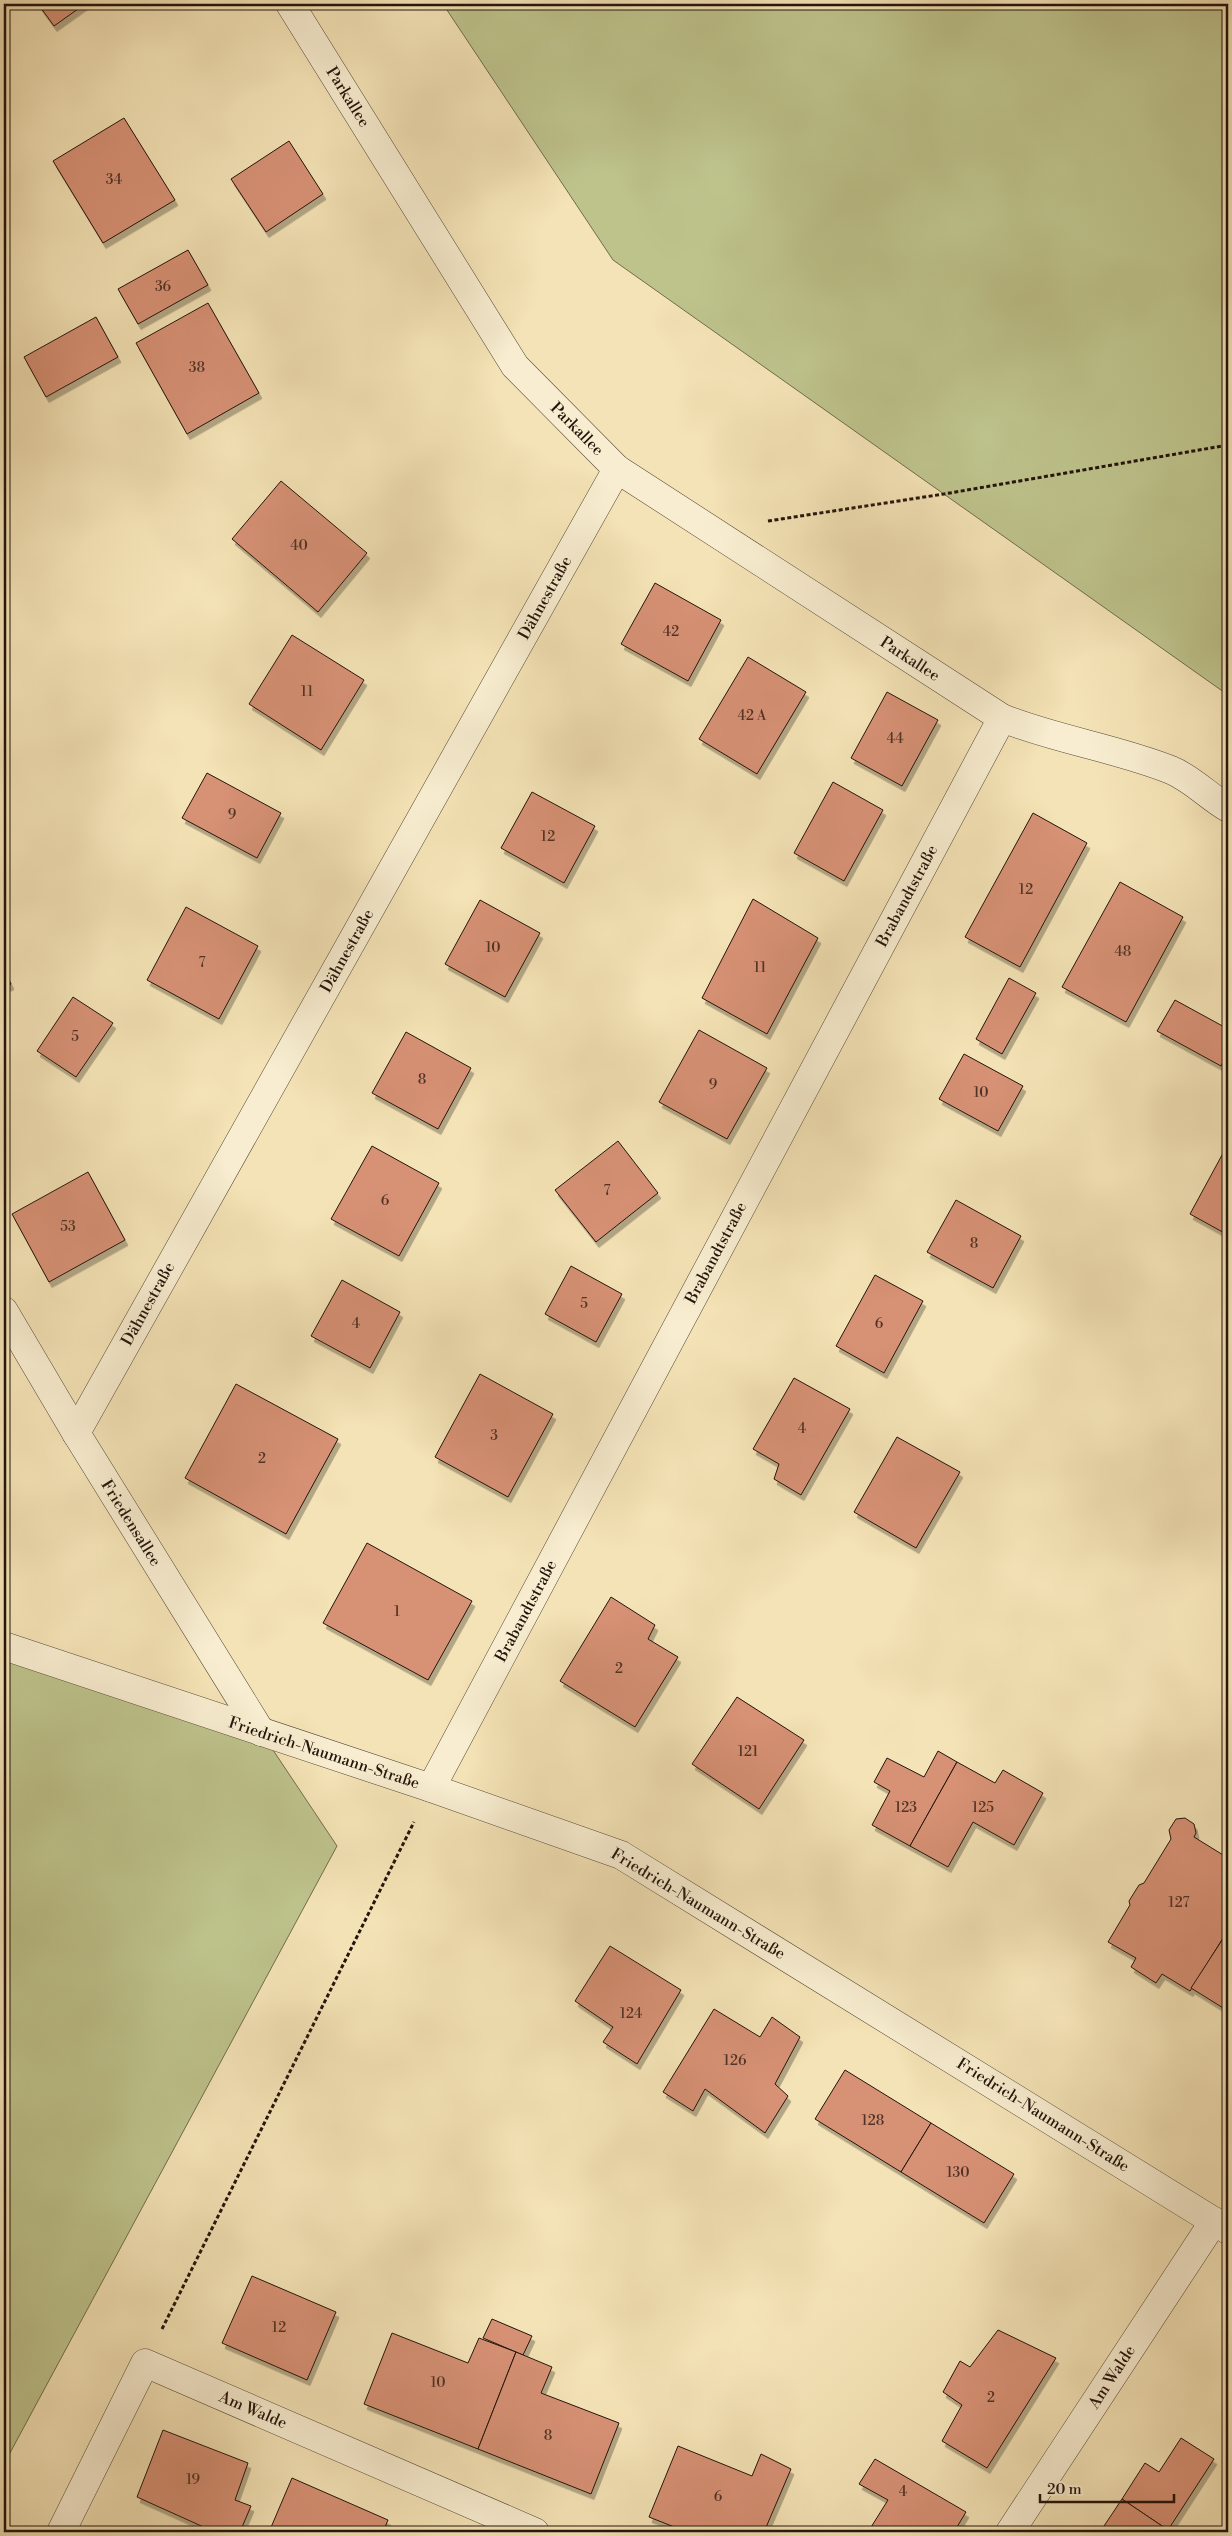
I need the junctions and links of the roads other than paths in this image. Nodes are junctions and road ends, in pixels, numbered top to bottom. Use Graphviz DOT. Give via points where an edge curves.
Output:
graph roads {
  1 [pos="290,4"];
  2 [pos="617,469"];
  3 [pos="1002,718"];
  4 [pos="1228,808"];
  5 [pos="4,1311"];
  6 [pos="76,1433"];
  7 [pos="4,1646"];
  8 [pos="261,1732"];
  9 [pos="431,1788"];
  10 [pos="1221,2225"];
  11 [pos="61,2532"];
  12 [pos="535,2532"];
  13 [pos="1010,2532"];
  1 -- 2 [label="street, Parkallee" via="515,366"];
  2 -- 3 [label="street, Parkallee"];
  2 -- 6 [label="street, Dähnestraße"];
  3 -- 4 [label="street, Parkallee" via="1036,732 1122,752 1174,771"];
  3 -- 9 [label="street, Brabandtstraße"];
  5 -- 6 [label="street, Friedensallee"];
  6 -- 8 [label="street, Friedensallee"];
  7 -- 8 [label="street, Friedrich-Naumann-Straße"];
  8 -- 9 [label="street, Friedrich-Naumann-Straße"];
  9 -- 10 [label="street, Friedrich-Naumann-Straße" via="621,1855"];
  10 -- 13 [label="street, Am Walde"];
  11 -- 12 [label="street, Am Walde" via="145,2364"];
}
